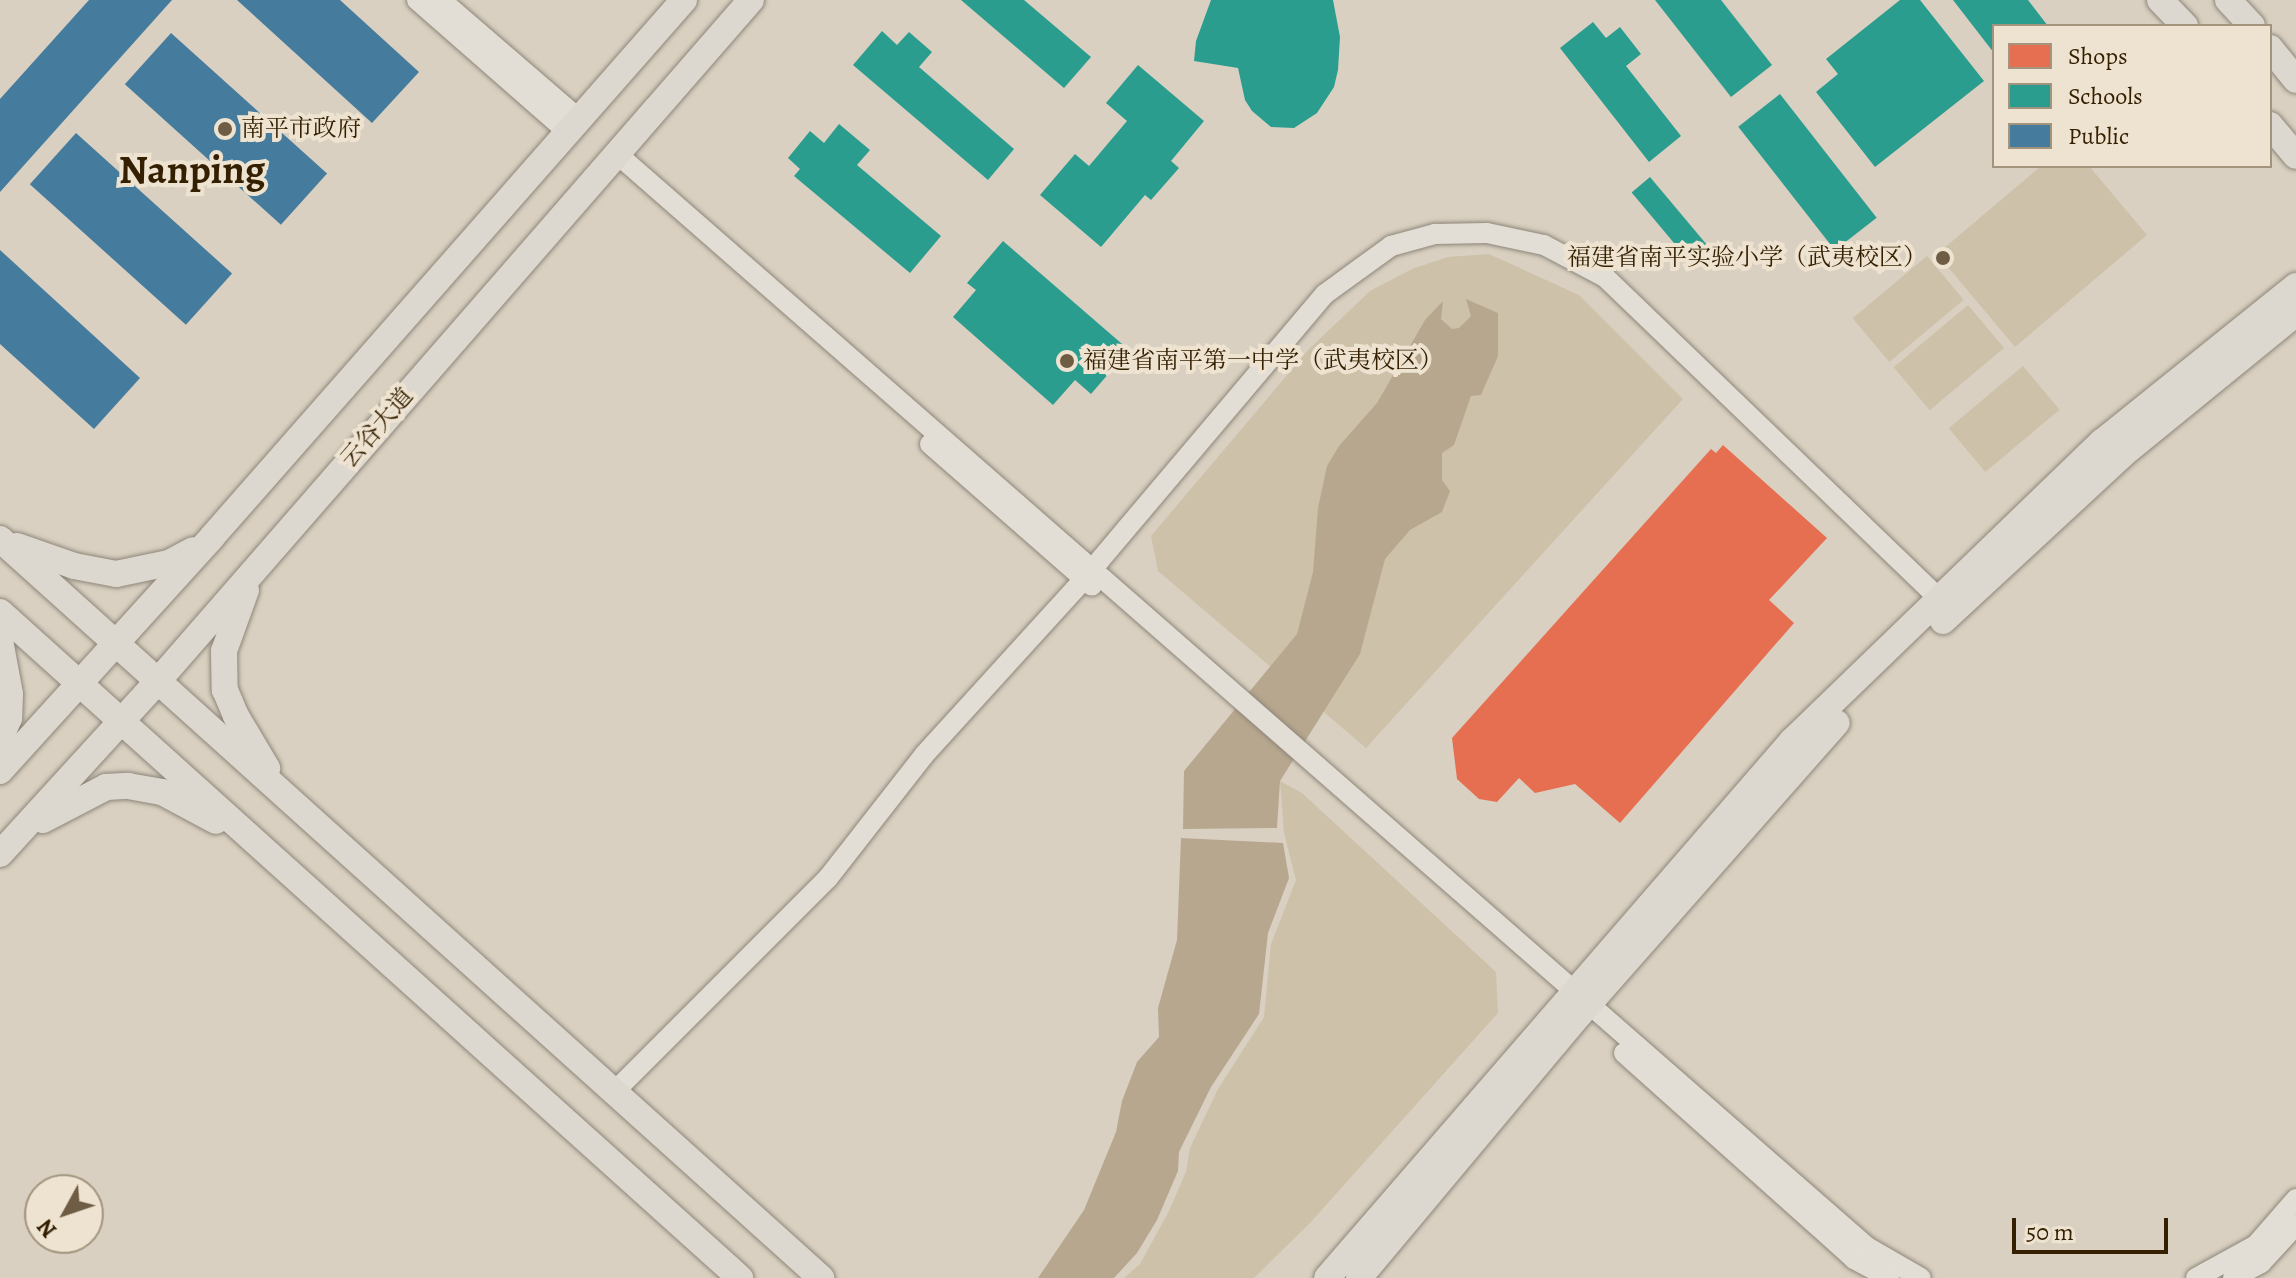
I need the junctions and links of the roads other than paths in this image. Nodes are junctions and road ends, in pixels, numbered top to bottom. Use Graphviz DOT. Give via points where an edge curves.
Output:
graph roads {
  1 [pos="417,0"];
  2 [pos="441,0"];
  3 [pos="684,0"];
  4 [pos="751,0"];
  5 [pos="2160,0"];
  6 [pos="2228,0"];
  7 [pos="2183,24"];
  8 [pos="2250,24"];
  9 [pos="2272,50"];
  10 [pos="2296,80"];
  11 [pos="573,126"];
  12 [pos="2272,127"];
  13 [pos="2296,156"];
  14 [pos="612,158"];
  15 [pos="2296,272"];
  16 [pos="2291,299"];
  17 [pos="212,537"];
  18 [pos="0,538"];
  19 [pos="253,570"];
  20 [pos="1089,574"];
  21 [pos="1940,599"];
  22 [pos="0,612"];
  23 [pos="0,640"];
  24 [pos="116,643"];
  25 [pos="158,681"];
  26 [pos="79,684"];
  27 [pos="121,721"];
  28 [pos="0,739"];
  29 [pos="0,771"];
  30 [pos="286,798"];
  31 [pos="5,848"];
  32 [pos="265,850"];
  33 [pos="1577,1003"];
  34 [pos="615,1091"];
  35 [pos="2296,1199"];
  36 [pos="2296,1225"];
  37 [pos="740,1278"];
  38 [pos="821,1278"];
  39 [pos="1327,1278"];
  40 [pos="1359,1278"];
  41 [pos="1889,1278"];
  42 [pos="1921,1278"];
  43 [pos="2196,1278"];
  44 [pos="2233,1278"];
  1 -- 11 [label="street"];
  2 -- 11 [label="street"];
  3 -- 11 [label="main road"];
  4 -- 14 [label="main road, 云谷大道"];
  5 -- 7 [label="main road"];
  6 -- 8 [label="main road"];
  9 -- 10 [label="main road"];
  11 -- 17 [label="main road"];
  12 -- 13 [label="main road"];
  14 -- 19 [label="main road, 云谷大道"];
  14 -- 20 [label="street"];
  15 -- 16 [label="main road"];
  16 -- 21 [label="main road" via="2102,442"];
  16 -- 33 [label="main road" via="1813,746"];
  17 -- 18 [label="main road" via="169,563 116,574 32,553"];
  17 -- 24 [label="main road"];
  18 -- 24 [label="main road"];
  19 -- 25 [label="main road, 云谷大道"];
  19 -- 30 [label="main road" via="224,651 225,690"];
  20 -- 21 [label="street" via="1325,294 1391,246 1435,234 1487,233 1544,245 1605,277"];
  20 -- 33 [label="street"];
  20 -- 34 [label="street" via="924,755 828,878"];
  21 -- 33 [label="main road" via="1792,741"];
  22 -- 26 [label="main road"];
  23 -- 28 [label="main road" via="10,694 9,718"];
  24 -- 25 [label="main road"];
  24 -- 26 [label="main road"];
  25 -- 27 [label="main road, 云谷大道"];
  25 -- 30 [label="main road"];
  26 -- 27 [label="main road"];
  26 -- 29 [label="main road"];
  27 -- 31 [label="main road, 云谷大道"];
  27 -- 32 [label="main road"];
  30 -- 34 [label="main road"];
  31 -- 32 [label="main road" via="82,798 106,787 128,786 162,792"];
  32 -- 37 [label="main road"];
  33 -- 39 [label="main road"];
  33 -- 40 [label="main road"];
  33 -- 41 [label="street" via="1854,1259"];
  33 -- 42 [label="street" via="1867,1247"];
  34 -- 38 [label="main road"];
  35 -- 43 [label="street" via="2256,1245"];
  36 -- 44 [label="street" via="2261,1263"];
}
